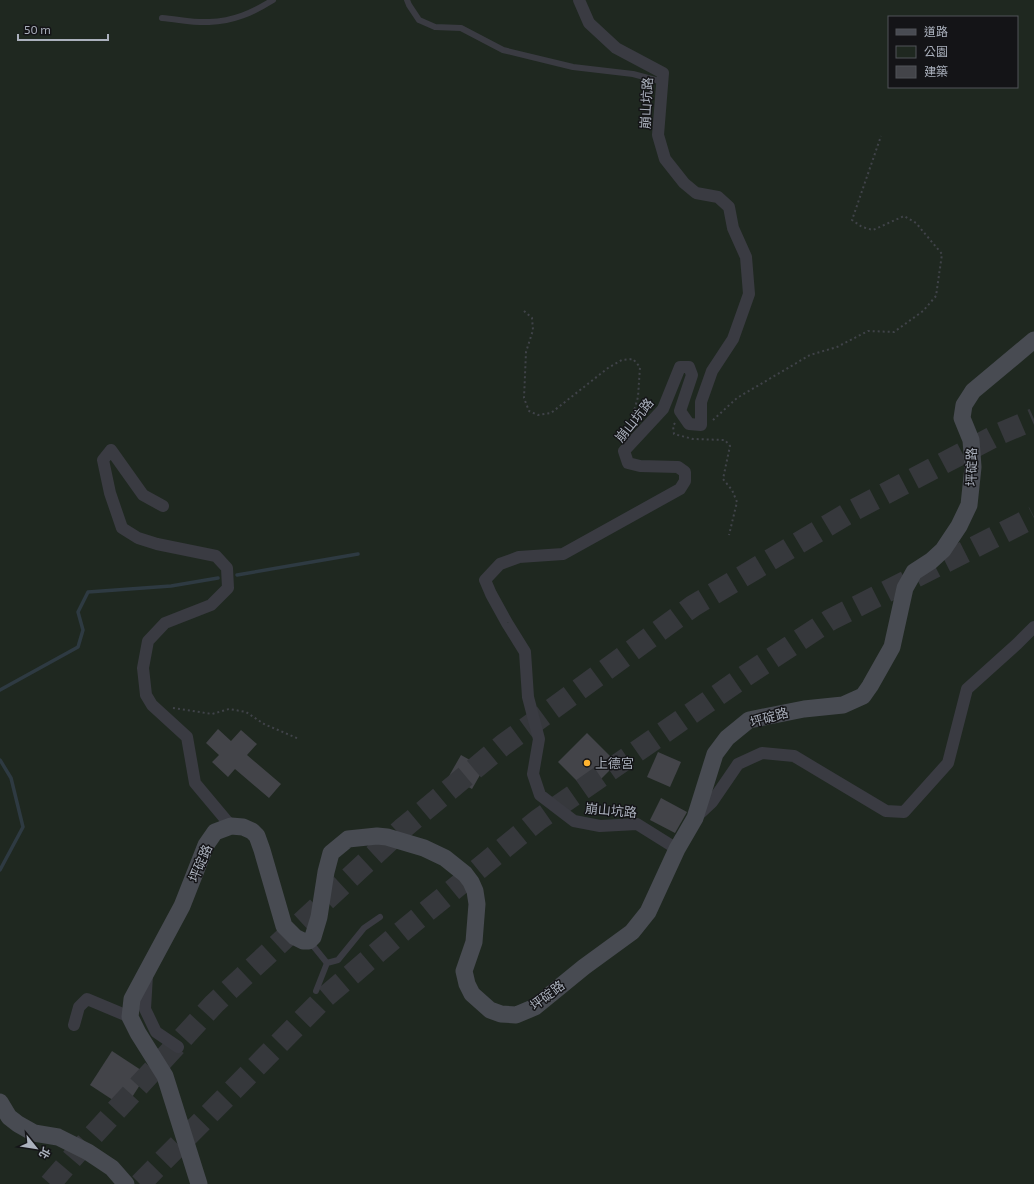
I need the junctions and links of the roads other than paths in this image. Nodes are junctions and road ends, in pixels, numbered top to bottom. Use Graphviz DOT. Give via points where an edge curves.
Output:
graph roads {
  1 [pos="273,0"];
  2 [pos="407,0"];
  3 [pos="579,0"];
  4 [pos="162,18"];
  5 [pos="663,82"];
  6 [pos="1034,340"];
  7 [pos="163,506"];
  8 [pos="1034,627"];
  9 [pos="695,818"];
  10 [pos="231,826"];
  11 [pos="677,848"];
  12 [pos="380,917"];
  13 [pos="309,941"];
  14 [pos="327,963"];
  15 [pos="148,970"];
  16 [pos="316,991"];
  17 [pos="130,1017"];
  18 [pos="74,1025"];
  19 [pos="178,1047"];
  20 [pos="0,1102"];
  21 [pos="126,1184"];
  22 [pos="199,1184"];
  1 -- 4 [label="lane" via="254,12 239,17 208,22"];
  2 -- 5 [label="lane" via="419,20 435,26 461,28 503,50 572,67 633,74"];
  3 -- 5 [label="street, 崩山坑路" via="589,23 616,48 663,73"];
  5 -- 11 [label="street, 崩山坑路" via="658,135 665,159 684,183 696,193 718,197 730,208 733,228 746,257 749,294 733,339 712,371 701,402 701,425 690,424 680,411 692,375 689,367 680,367 663,409 624,451 628,462 640,466 678,467 685,472 686,481 680,489 563,554 519,557 500,564 485,580 525,652 528,697 539,739 533,774 540,795 574,820 600,826 637,824"];
  6 -- 9 [label="main road, 坪碇路" via="973,391 964,405 962,418 971,440 973,467 970,505 943,550 914,572 905,588 892,647 870,686 862,696 843,705 804,709 749,720 726,738 715,754"];
  7 -- 10 [label="street" via="144,495 111,450 103,460 110,493 122,528 144,540 216,556 227,568 228,588 211,604 165,623 148,641 143,668 146,695 152,705 187,737 195,783"];
  8 -- 9 [label="street" via="967,689 948,763 904,812 886,812 794,756 762,753 738,764 712,802"];
  9 -- 11 [label="main road, 坪碇路"];
  10 -- 13 [label="main road" via="243,827 257,836 284,926 303,941"];
  10 -- 15 [label="main road, 坪碇路" via="215,832 206,845 182,906"];
  11 -- 13 [label="main road, 坪碇路" via="648,912 632,932 584,967 535,1008 516,1016 490,1010 472,994 464,971 474,942 477,904 475,891 465,874 445,858 424,848 387,837 348,839 331,854 319,917 313,937"];
  12 -- 14 [label="lane" via="364,928 338,960"];
  13 -- 14 [label="lane"];
  14 -- 16 [label="lane"];
  15 -- 17 [label="main road, 坪碇路" via="132,999"];
  15 -- 19 [label="street" via="145,1009 156,1032"];
  17 -- 18 [label="street" via="87,999 79,1007"];
  17 -- 22 [label="main road" via="165,1076"];
  20 -- 21 [label="main road" via="9,1117 18,1124 34,1132 58,1137 88,1152 112,1168"];
}
